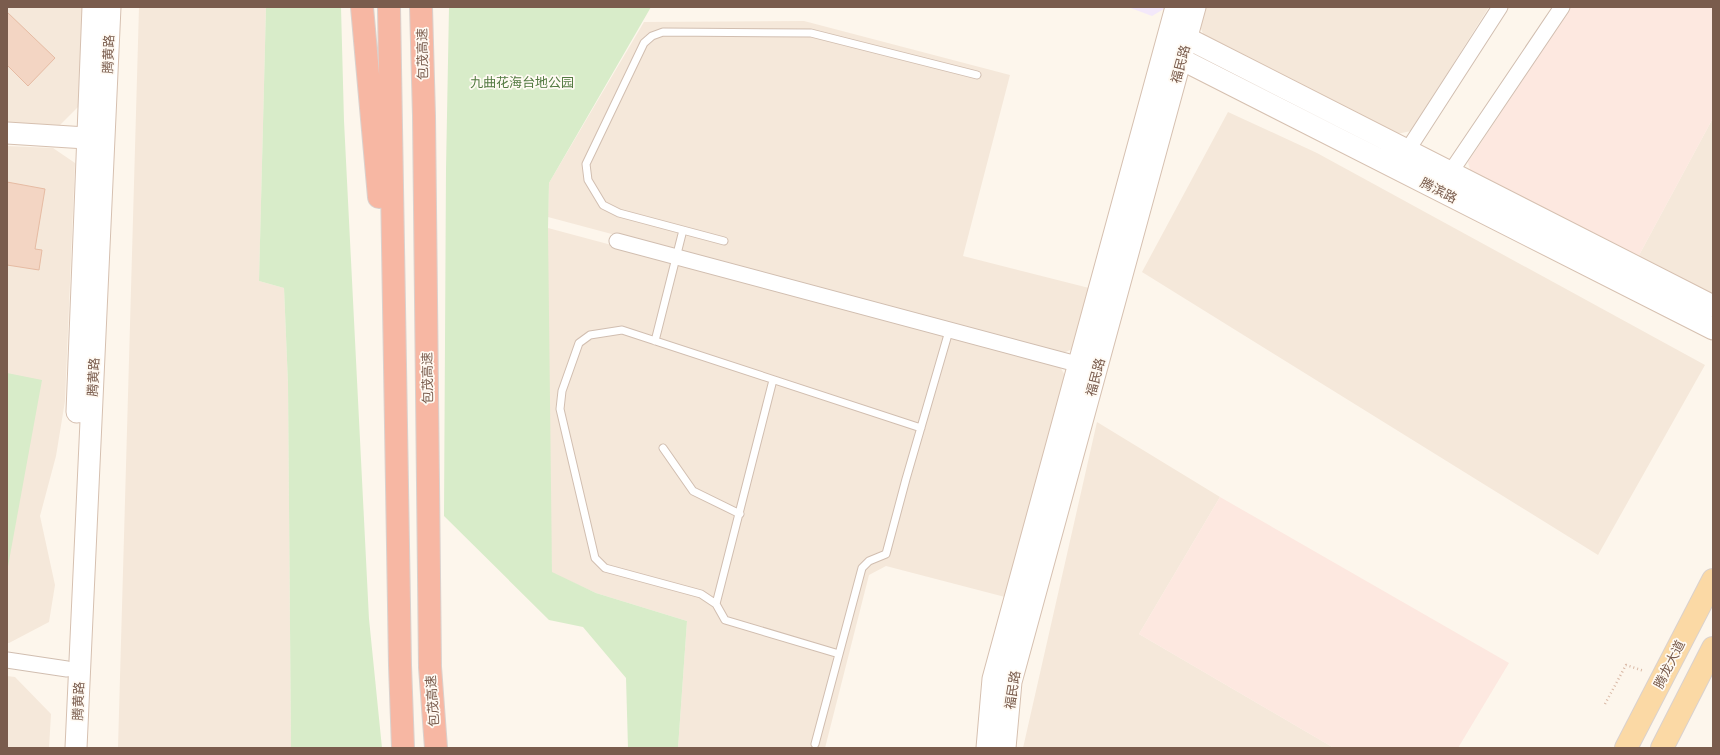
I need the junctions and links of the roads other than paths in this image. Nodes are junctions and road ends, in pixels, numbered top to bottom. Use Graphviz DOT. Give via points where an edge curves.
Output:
graph roads {
  1 [pos="94,7"];
  2 [pos="110,7"];
  3 [pos="362,7"];
  4 [pos="389,7"];
  5 [pos="421,7"];
  6 [pos="429,7"];
  7 [pos="1176,7"];
  8 [pos="1195,7"];
  9 [pos="1500,7"];
  10 [pos="1562,7"];
  11 [pos="1178,34"];
  12 [pos="1173,54"];
  13 [pos="977,75"];
  14 [pos="424,116"];
  15 [pos="7,133"];
  16 [pos="96,138"];
  17 [pos="1407,151"];
  18 [pos="1450,173"];
  19 [pos="683,230"];
  20 [pos="616,241"];
  21 [pos="724,241"];
  22 [pos="677,256"];
  23 [pos="1713,306"];
  24 [pos="1713,330"];
  25 [pos="949,331"];
  26 [pos="655,341"];
  27 [pos="395,352"];
  28 [pos="1088,367"];
  29 [pos="773,380"];
  30 [pos="921,428"];
  31 [pos="663,448"];
  32 [pos="740,514"];
  33 [pos="1713,580"];
  34 [pos="716,604"];
  35 [pos="1713,648"];
  36 [pos="839,654"];
  37 [pos="7,660"];
  38 [pos="66,669"];
  39 [pos="815,744"];
  40 [pos="63,748"];
  41 [pos="76,748"];
  42 [pos="404,748"];
  43 [pos="436,748"];
  44 [pos="987,748"];
  45 [pos="1005,748"];
  46 [pos="1626,748"];
  47 [pos="1662,748"];
  1 -- 16 [label="main road, 腾黄路"];
  2 -- 16 [label="main road, 腾黄路"];
  3 -- 27 [label="highway"];
  4 -- 27 [label="highway"];
  5 -- 14 [label="highway, 包茂高速"];
  6 -- 14 [label="highway"];
  7 -- 11 [label="main road, 福民路"];
  8 -- 11 [label="main road, 福民路"];
  9 -- 17 [label="street"];
  10 -- 18 [label="street"];
  11 -- 12 [label="main road, 福民路"];
  11 -- 17 [label="main road, 腾滨路"];
  12 -- 24 [label="main road, 腾滨路"];
  12 -- 28 [label="main road, 福民路"];
  13 -- 19 [label="lane" via="811,33 663,32 652,36 644,43 586,164 588,180 603,205"];
  14 -- 43 [label="highway, 包茂高速" via="430,667"];
  15 -- 16 [label="main road"];
  16 -- 38 [label="main road, 腾黄路"];
  16 -- 41 [label="main road, 腾黄路"];
  17 -- 18 [label="main road, 腾滨路"];
  18 -- 23 [label="main road, 腾滨路"];
  19 -- 21 [label="lane"];
  19 -- 22 [label="lane"];
  20 -- 22 [label="street"];
  22 -- 25 [label="street"];
  22 -- 26 [label="lane"];
  25 -- 28 [label="street"];
  25 -- 30 [label="lane"];
  26 -- 29 [label="lane"];
  26 -- 34 [label="lane" via="622,330 590,335 579,343 562,391 560,409 567,443 595,558 605,568 701,594"];
  27 -- 42 [label="highway" via="400,665"];
  28 -- 44 [label="main road, 福民路" via="994,679"];
  28 -- 45 [label="main road, 福民路" via="1012,682"];
  29 -- 30 [label="lane"];
  29 -- 32 [label="lane"];
  30 -- 36 [label="lane" via="886,554 869,561 862,568"];
  31 -- 32 [label="lane" via="693,491"];
  32 -- 34 [label="lane"];
  33 -- 46 [label="main road, 腾龙大道"];
  34 -- 36 [label="lane" via="725,620"];
  35 -- 47 [label="main road"];
  36 -- 39 [label="lane"];
  37 -- 38 [label="street"];
  38 -- 40 [label="main road, 腾黄路"];
}
